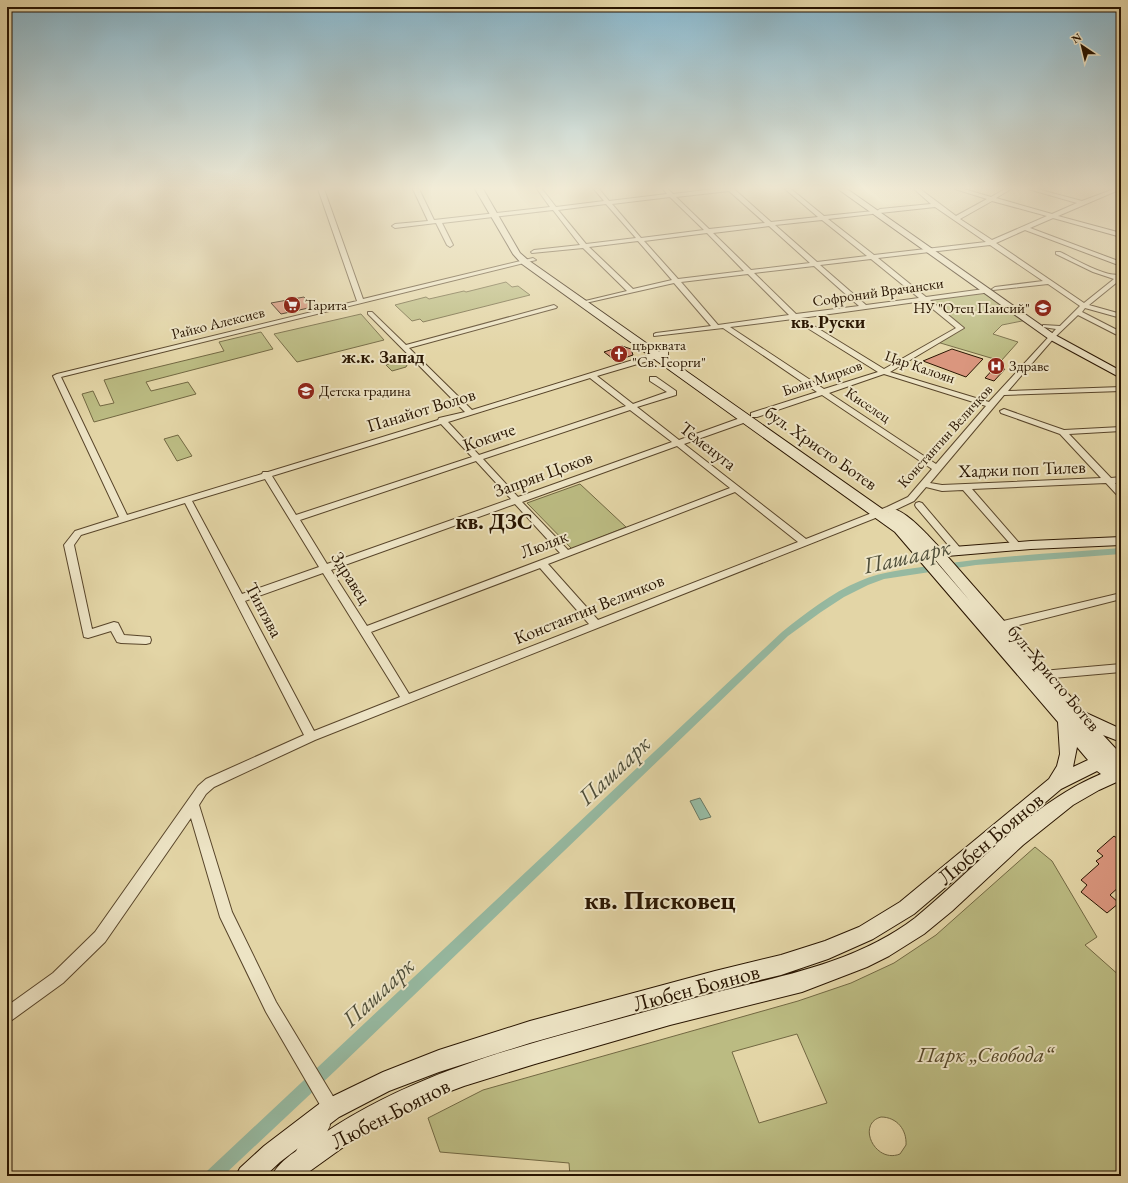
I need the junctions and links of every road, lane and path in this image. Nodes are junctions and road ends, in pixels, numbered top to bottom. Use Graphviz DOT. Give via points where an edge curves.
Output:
graph roads {
  1 [pos="341,244"];
  2 [pos="512,244"];
  3 [pos="521,244"];
  4 [pos="601,244"];
  5 [pos="644,244"];
  6 [pos="721,244"];
  7 [pos="792,244"];
  8 [pos="856,244"];
  9 [pos="923,244"];
  10 [pos="980,244"];
  11 [pos="992,244"];
  12 [pos="1068,244"];
  13 [pos="584,246"];
  14 [pos="931,250"];
  15 [pos="1058,253"];
  16 [pos="872,257"];
  17 [pos="531,258"];
  18 [pos="815,264"];
  19 [pos="1121,264"];
  20 [pos="749,272"];
  21 [pos="1120,277"];
  22 [pos="676,281"];
  23 [pos="1049,282"];
  24 [pos="994,289"];
  25 [pos="984,290"];
  26 [pos="631,291"];
  27 [pos="925,298"];
  28 [pos="361,302"];
  29 [pos="587,302"];
  30 [pos="554,306"];
  31 [pos="1084,306"];
  32 [pos="864,307"];
  33 [pos="1077,312"];
  34 [pos="370,313"];
  35 [pos="794,316"];
  36 [pos="1121,316"];
  37 [pos="724,326"];
  38 [pos="716,327"];
  39 [pos="656,335"];
  40 [pos="1058,335"];
  41 [pos="1121,335"];
  42 [pos="405,347"];
  43 [pos="660,354"];
  44 [pos="884,372"];
  45 [pos="591,375"];
  46 [pos="1121,375"];
  47 [pos="654,379"];
  48 [pos="1121,389"];
  49 [pos="823,392"];
  50 [pos="1003,393"];
  51 [pos="990,405"];
  52 [pos="631,406"];
  53 [pos="1004,411"];
  54 [pos="470,412"];
  55 [pos="750,417"];
  56 [pos="442,420"];
  57 [pos="1121,429"];
  58 [pos="1062,432"];
  59 [pos="678,443"];
  60 [pos="477,458"];
  61 [pos="936,468"];
  62 [pos="266,474"];
  63 [pos="1121,480"];
  64 [pos="1109,481"];
  65 [pos="924,484"];
  66 [pos="965,487"];
  67 [pos="736,489"];
  68 [pos="1121,494"];
  69 [pos="187,499"];
  70 [pos="516,500"];
  71 [pos="919,505"];
  72 [pos="884,511"];
  73 [pos="124,518"];
  74 [pos="294,519"];
  75 [pos="1121,541"];
  76 [pos="804,542"];
  77 [pos="1017,546"];
  78 [pos="958,550"];
  79 [pos="566,554"];
  80 [pos="931,555"];
  81 [pos="541,563"];
  82 [pos="325,568"];
  83 [pos="945,570"];
  84 [pos="1121,596"];
  85 [pos="239,599"];
  86 [pos="596,625"];
  87 [pos="999,626"];
  88 [pos="364,631"];
  89 [pos="146,640"];
  90 [pos="1121,668"];
  91 [pos="1042,675"];
  92 [pos="407,699"];
  93 [pos="1069,716"];
  94 [pos="1121,736"];
  95 [pos="311,737"];
  96 [pos="1114,765"];
  97 [pos="1055,784"];
  98 [pos="193,805"];
  99 [pos="715,981"];
  100 [pos="723,1001"];
  101 [pos="7,1015"];
  102 [pos="331,1109"];
  103 [pos="293,1169"];
  104 [pos="248,1176"];
  1 -- 28 [label="street"];
  2 -- 17 [label="street, бул. Христо Ботев" via="518,254"];
  3 -- 17 [label="street, бул. Христо Ботев"];
  4 -- 13 [label="street, Райко Алексиев"];
  5 -- 22 [label="street"];
  6 -- 20 [label="street, Цар Калоян"];
  7 -- 18 [label="street"];
  8 -- 16 [label="street"];
  9 -- 14 [label="street"];
  10 -- 14 [label="street"];
  11 -- 23 [label="street"];
  12 -- 19 [label="street"];
  13 -- 17 [label="street, Райко Алексиев"];
  13 -- 26 [label="street"];
  14 -- 16 [label="street"];
  14 -- 25 [label="street"];
  14 -- 40 [label="street"];
  15 -- 21 [label="street" via="1095,271"];
  16 -- 18 [label="street"];
  16 -- 27 [label="street"];
  17 -- 28 [label="street, Райко Алексиев"];
  17 -- 29 [label="street, бул. Христо Ботев"];
  18 -- 20 [label="street"];
  18 -- 32 [label="street"];
  20 -- 22 [label="street"];
  20 -- 35 [label="street, Цар Калоян"];
  21 -- 31 [label="street, Константин Величков"];
  22 -- 26 [label="street"];
  22 -- 38 [label="street"];
  23 -- 24 [label="street"];
  23 -- 31 [label="street"];
  25 -- 27 [label="street, Софроний Врачански"];
  25 -- 40 [label="street"];
  26 -- 29 [label="street"];
  27 -- 32 [label="street, Софроний Врачански"];
  27 -- 44 [label="street, Боян Мирков" via="961,328"];
  28 -- 73 [label="street, Райко Алексиев" via="57,376"];
  29 -- 43 [label="street, бул. Христо Ботев"];
  30 -- 42 [label="street"];
  31 -- 33 [label="street, Константин Величков"];
  31 -- 36 [label="street"];
  32 -- 35 [label="street, Софроний Врачански"];
  33 -- 40 [label="street, Константин Величков"];
  33 -- 41 [label="street"];
  34 -- 42 [label="street"];
  35 -- 37 [label="street, Софроний Врачански"];
  35 -- 44 [label="street, Цар Калоян"];
  37 -- 38 [label="street, Софроний Врачански"];
  37 -- 49 [label="street, Киселец"];
  38 -- 39 [label="street, Софроний Врачански"];
  40 -- 46 [label="street"];
  40 -- 50 [label="street, Константин Величков"];
  42 -- 54 [label="street"];
  43 -- 45 [label="street, Панайот Волов"];
  43 -- 55 [label="street, бул. Христо Ботев"];
  44 -- 49 [label="street, Боян Мирков"];
  44 -- 51 [label="street, Цар Калоян"];
  45 -- 52 [label="street, Теменуга"];
  45 -- 54 [label="street, Панайот Волов"];
  47 -- 52 [label="street, Кокиче" via="672,393"];
  48 -- 50 [label="street"];
  49 -- 55 [label="street, Боян Мирков"];
  49 -- 61 [label="street, Киселец"];
  50 -- 51 [label="street, Константин Величков"];
  51 -- 61 [label="street, Константин Величков"];
  52 -- 59 [label="street, Теменуга"];
  52 -- 60 [label="street, Кокиче"];
  53 -- 58 [label="street"];
  54 -- 56 [label="street, Панайот Волов"];
  55 -- 59 [label="street, Запрян Цоков"];
  55 -- 72 [label="street, бул. Христо Ботев"];
  56 -- 60 [label="street"];
  56 -- 62 [label="street, Панайот Волов"];
  57 -- 58 [label="street"];
  58 -- 64 [label="street"];
  59 -- 67 [label="street, Теменуга"];
  59 -- 70 [label="street, Запрян Цоков"];
  60 -- 70 [label="street"];
  60 -- 74 [label="street, Кокиче"];
  61 -- 65 [label="street, Константин Величков"];
  62 -- 69 [label="street, Панайот Волов"];
  62 -- 74 [label="street, Здравец"];
  63 -- 64 [label="street, Хаджи поп Тилев"];
  64 -- 66 [label="street, Хаджи поп Тилев"];
  64 -- 68 [label="street"];
  65 -- 66 [label="street, Хаджи поп Тилев" via="942,488"];
  65 -- 72 [label="street, Константин Величков" via="911,498"];
  66 -- 77 [label="street"];
  67 -- 76 [label="street, Теменуга"];
  67 -- 79 [label="street, Люляк"];
  69 -- 73 [label="street, Панайот Волов"];
  69 -- 85 [label="street, Тинтява"];
  70 -- 79 [label="street"];
  70 -- 82 [label="street, Запрян Цоков"];
  71 -- 78 [label="street"];
  72 -- 76 [label="street, Константин Величков"];
  72 -- 80 [label="street, бул. Христо Ботев" via="900,530"];
  73 -- 89 [label="street, Панайот Волов" via="78,533 69,545 88,634 114,626 121,639"];
  74 -- 82 [label="street, Здравец"];
  75 -- 77 [label="street"];
  76 -- 86 [label="street, Константин Величков"];
  77 -- 78 [label="street"];
  78 -- 80 [label="street"];
  79 -- 81 [label="street, Люляк"];
  80 -- 83 [label="street, бул. Христо Ботев"];
  81 -- 86 [label="street"];
  81 -- 88 [label="street, Люляк"];
  82 -- 85 [label="street, Запрян Цоков"];
  82 -- 88 [label="street, Здравец"];
  83 -- 87 [label="street, бул. Христо Ботев"];
  83 -- 93 [label="street, бул. Христо Ботев"];
  84 -- 87 [label="street"];
  85 -- 95 [label="street, Тинтява"];
  86 -- 92 [label="street, Константин Величков"];
  87 -- 91 [label="street, бул. Христо Ботев"];
  88 -- 92 [label="street, Здравец"];
  90 -- 91 [label="street"];
  91 -- 93 [label="street, бул. Христо Ботев"];
  92 -- 95 [label="street, Константин Величков"];
  93 -- 94 [label="street"];
  93 -- 96 [label="street, бул. Христо Ботев"];
  93 -- 97 [label="street" via="1069,757"];
  95 -- 98 [label="street, Константин Величков" via="210,783 202,790"];
  96 -- 97 [label="street, Любен Боянов"];
  96 -- 100 [label="street, Любен Боянов" via="1047,814 921,925 881,949 841,968 792,985"];
  97 -- 99 [label="street, Любен Боянов" via="907,908 866,933 828,950 781,965"];
  98 -- 101 [label="street, Константин Величков" via="100,937 58,978"];
  98 -- 102 [label="street" via="225,913 271,1007"];
  99 -- 100 [label="street"];
  99 -- 102 [label="street, Любен Боянов" via="530,1032 439,1062 383,1084"];
  100 -- 103 [label="street, Любен Боянов" via="538,1051 447,1081 369,1119"];
  102 -- 103 [label="street"];
  102 -- 104 [label="street, Любен Боянов" via="272,1154"];
}
